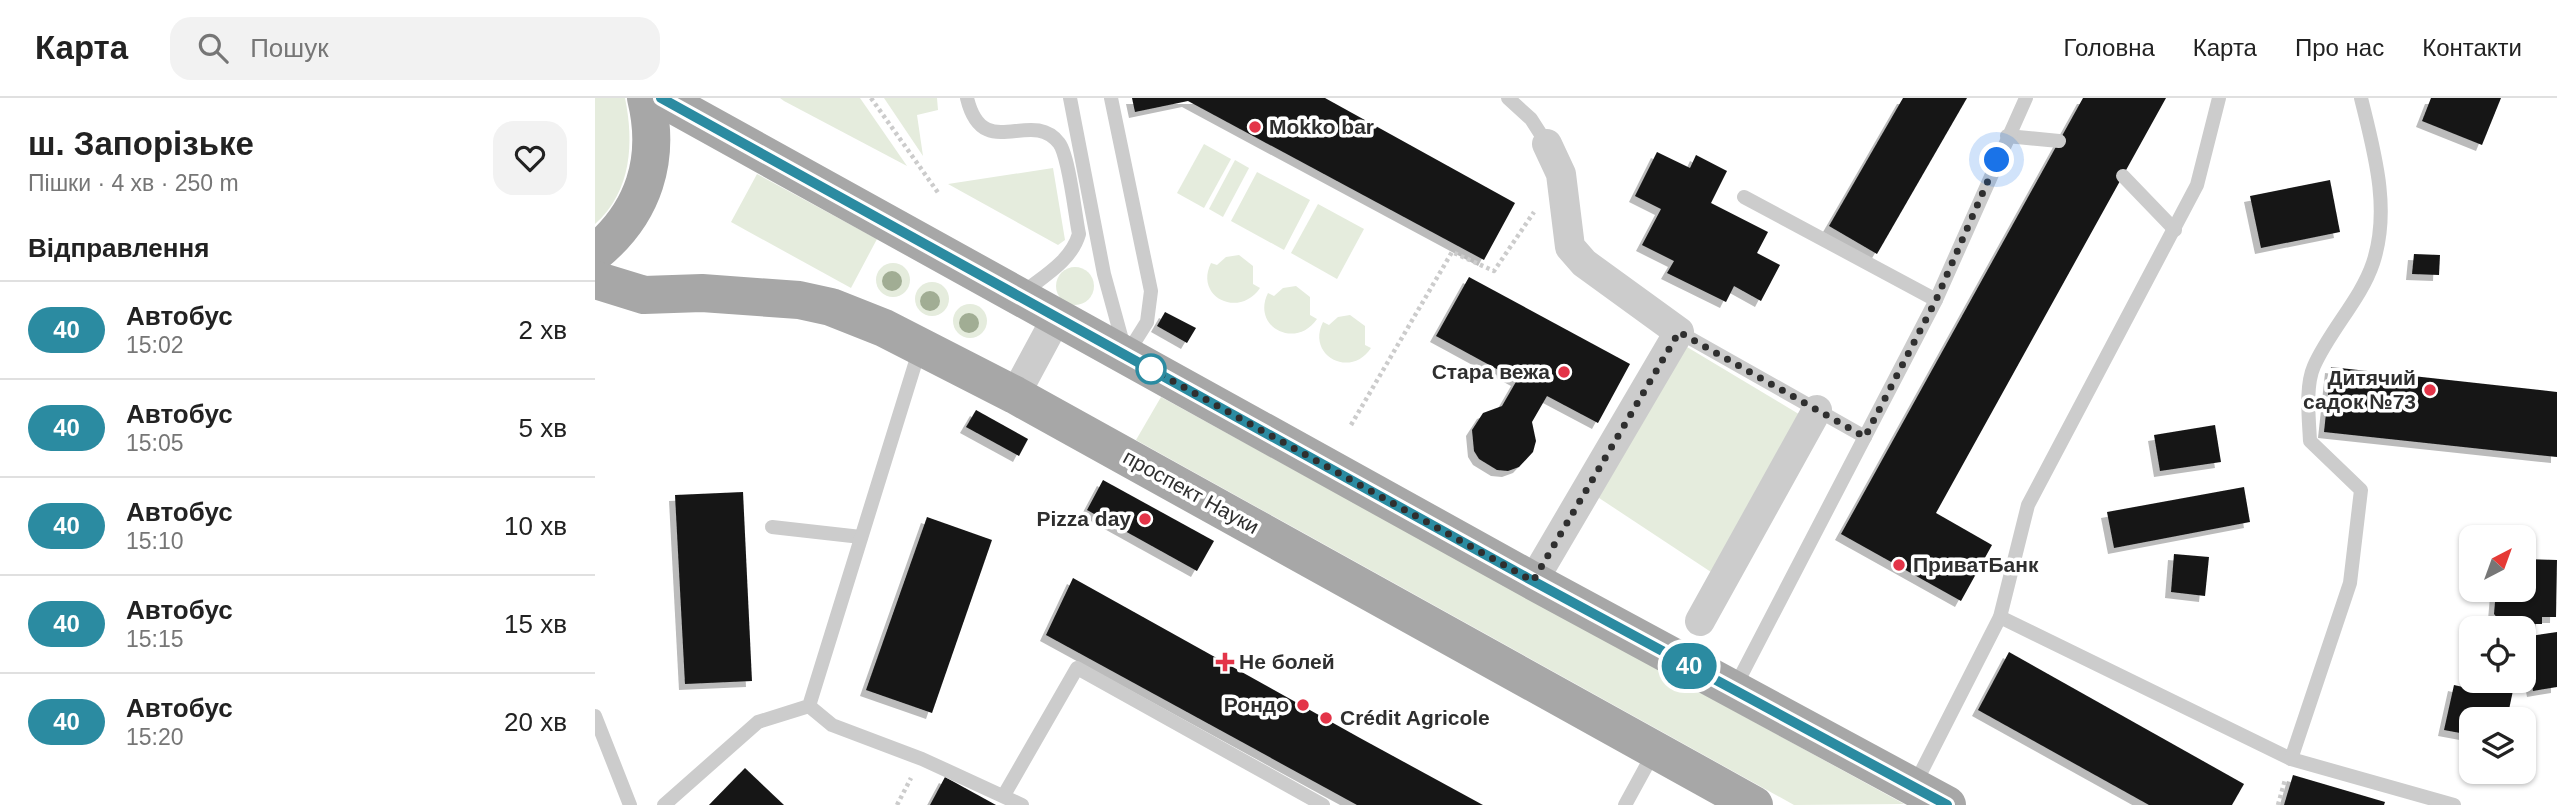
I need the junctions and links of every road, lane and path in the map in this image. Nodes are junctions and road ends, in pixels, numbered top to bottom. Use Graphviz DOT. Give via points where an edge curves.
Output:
graph roads {
  1 [pos="646,98"];
  2 [pos="661,98"];
  3 [pos="871,98"];
  4 [pos="967,98"];
  5 [pos="1070,98"];
  6 [pos="1111,98"];
  7 [pos="1507,98"];
  8 [pos="2026,98"];
  9 [pos="2220,98"];
  10 [pos="2361,98"];
  11 [pos="2007,136"];
  12 [pos="2059,141"];
  13 [pos="1548,144"];
  14 [pos="1561,174"];
  15 [pos="2123,176"];
  16 [pos="939,194"];
  17 [pos="1744,197"];
  18 [pos="2175,230"];
  19 [pos="595,253"];
  20 [pos="595,280"];
  21 [pos="1019,296"];
  22 [pos="1936,300"];
  23 [pos="1057,317"];
  24 [pos="1679,332"];
  25 [pos="920,347"];
  26 [pos="1127,355"];
  27 [pos="1015,396"];
  28 [pos="1817,410"];
  29 [pos="1351,425"];
  30 [pos="1865,437"];
  31 [pos="772,527"];
  32 [pos="861,537"];
  33 [pos="1533,581"];
  34 [pos="2000,617"];
  35 [pos="1700,621"];
  36 [pos="1733,690"];
  37 [pos="809,706"];
  38 [pos="595,716"];
  39 [pos="1655,750"];
  40 [pos="2291,759"];
  41 [pos="1913,787"];
  42 [pos="1004,795"];
  43 [pos="630,805"];
  44 [pos="664,805"];
  45 [pos="1022,805"];
  46 [pos="1323,805"];
  47 [pos="1625,805"];
  48 [pos="1754,805"];
  49 [pos="1947,805"];
  50 [pos="2454,805"];
  1 -- 19 [label="main road" via="652,160 642,196 623,227"];
  2 -- 21 [label="main road"];
  3 -- 16 [label="path"];
  4 -- 21 [label="lane" via="975,120 985,130 998,134 1035,130 1048,134 1063,149 1079,234 1069,256"];
  5 -- 26 [label="lane" via="1104,274"];
  6 -- 26 [label="lane" via="1151,291 1147,322"];
  7 -- 13 [label="lane" via="1531,118"];
  8 -- 11 [label="lane"];
  9 -- 18 [label="lane" via="2197,185"];
  10 -- 40 [label="lane" via="2381,187 2378,242 2372,264 2313,368 2309,416 2310,441 2361,490 2350,583"];
  11 -- 12 [label="lane"];
  11 -- 22 [label="lane"];
  13 -- 14 [label="street"];
  14 -- 24 [label="street" via="1570,247"];
  14 -- 29 [label="path" via="1494,271 1452,252"];
  15 -- 18 [label="lane"];
  17 -- 22 [label="lane"];
  18 -- 34 [label="lane" via="2028,505"];
  20 -- 25 [label="main road, проспект Науки" via="644,295 702,293 799,300 858,316"];
  21 -- 23 [label="main road"];
  22 -- 30 [label="lane"];
  23 -- 26 [label="main road"];
  23 -- 27 [label="street"];
  24 -- 28 [label="lane"];
  24 -- 33 [label="street"];
  25 -- 27 [label="main road, проспект Науки"];
  25 -- 32 [label="lane"];
  26 -- 33 [label="main road"];
  27 -- 39 [label="main road, проспект Науки"];
  28 -- 30 [label="lane"];
  28 -- 35 [label="street"];
  30 -- 36 [label="lane"];
  31 -- 32 [label="lane"];
  32 -- 37 [label="lane"];
  33 -- 36 [label="main road"];
  34 -- 40 [label="lane"];
  34 -- 41 [label="lane"];
  36 -- 41 [label="main road"];
  37 -- 42 [label="lane" via="832,725"];
  37 -- 44 [label="lane" via="758,722"];
  38 -- 43 [label="lane"];
  39 -- 47 [label="lane"];
  39 -- 48 [label="main road, проспект Науки"];
  40 -- 50 [label="lane"];
  41 -- 49 [label="main road"];
  42 -- 45 [label="lane"];
  42 -- 46 [label="lane" via="1077,668"];
}
